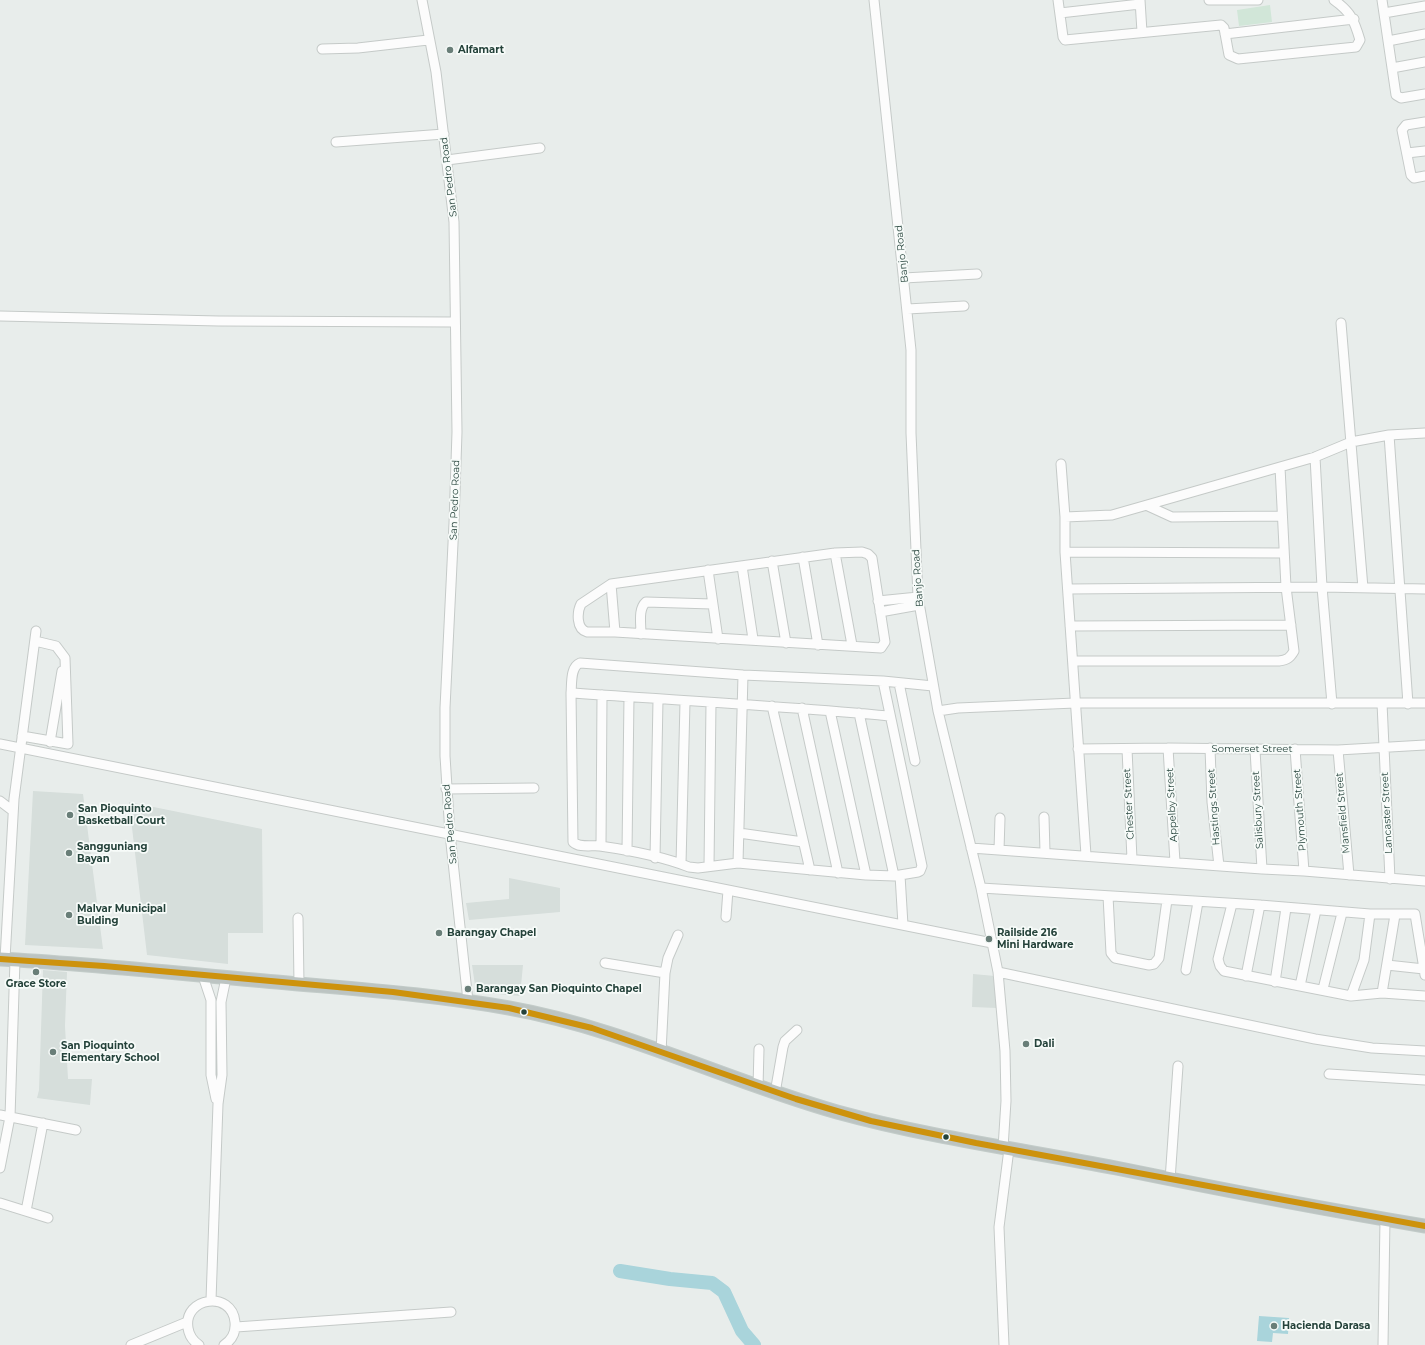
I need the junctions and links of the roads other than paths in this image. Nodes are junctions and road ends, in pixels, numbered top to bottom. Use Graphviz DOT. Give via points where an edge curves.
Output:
graph roads {
  1 [pos="422,0"];
  2 [pos="874,0"];
  3 [pos="1058,0"];
  4 [pos="1209,0"];
  5 [pos="1258,0"];
  6 [pos="1334,0"];
  7 [pos="1382,0"];
  8 [pos="1224,1"];
  9 [pos="1140,2"];
  10 [pos="1425,6"];
  11 [pos="1060,13"];
  12 [pos="1384,13"];
  13 [pos="1354,20"];
  14 [pos="1142,32"];
  15 [pos="1225,34"];
  16 [pos="1425,34"];
  17 [pos="428,40"];
  18 [pos="1388,42"];
  19 [pos="322,49"];
  20 [pos="1425,62"];
  21 [pos="1392,68"];
  22 [pos="1425,94"];
  23 [pos="1425,122"];
  24 [pos="444,134"];
  25 [pos="336,142"];
  26 [pos="540,148"];
  27 [pos="1425,151"];
  28 [pos="1407,153"];
  29 [pos="447,160"];
  30 [pos="1425,176"];
  31 [pos="977,274"];
  32 [pos="904,278"];
  33 [pos="964,306"];
  34 [pos="907,309"];
  35 [pos="0,316"];
  36 [pos="454,322"];
  37 [pos="1341,324"];
  38 [pos="1425,433"];
  39 [pos="1389,435"];
  40 [pos="1351,442"];
  41 [pos="1315,457"];
  42 [pos="1061,464"];
  43 [pos="1280,467"];
  44 [pos="1148,506"];
  45 [pos="1282,516"];
  46 [pos="1066,517"];
  47 [pos="1065,552"];
  48 [pos="834,553"];
  49 [pos="1284,553"];
  50 [pos="803,557"];
  51 [pos="772,561"];
  52 [pos="742,566"];
  53 [pos="708,570"];
  54 [pos="611,584"];
  55 [pos="1286,587"];
  56 [pos="1322,587"];
  57 [pos="1363,588"];
  58 [pos="1399,588"];
  59 [pos="1068,589"];
  60 [pos="1425,589"];
  61 [pos="919,601"];
  62 [pos="878,602"];
  63 [pos="712,604"];
  64 [pos="880,612"];
  65 [pos="1291,625"];
  66 [pos="1070,626"];
  67 [pos="36,631"];
  68 [pos="615,632"];
  69 [pos="641,634"];
  70 [pos="718,639"];
  71 [pos="753,639"];
  72 [pos="35,641"];
  73 [pos="786,643"];
  74 [pos="818,645"];
  75 [pos="852,645"];
  76 [pos="65,658"];
  77 [pos="1073,662"];
  78 [pos="744,675"];
  79 [pos="883,681"];
  80 [pos="899,683"];
  81 [pos="933,686"];
  82 [pos="570,693"];
  83 [pos="602,695"];
  84 [pos="629,697"];
  85 [pos="658,700"];
  86 [pos="685,702"];
  87 [pos="712,703"];
  88 [pos="1075,703"];
  89 [pos="1382,703"];
  90 [pos="1425,703"];
  91 [pos="743,704"];
  92 [pos="1332,704"];
  93 [pos="1408,704"];
  94 [pos="772,706"];
  95 [pos="802,708"];
  96 [pos="830,711"];
  97 [pos="938,711"];
  98 [pos="859,713"];
  99 [pos="889,716"];
  100 [pos="22,736"];
  101 [pos="50,742"];
  102 [pos="0,744"];
  103 [pos="1425,746"];
  104 [pos="1384,747"];
  105 [pos="21,748"];
  106 [pos="1168,748"];
  107 [pos="1210,748"];
  108 [pos="1127,749"];
  109 [pos="1295,749"];
  110 [pos="1078,750"];
  111 [pos="1254,750"];
  112 [pos="1338,750"];
  113 [pos="1425,754"];
  114 [pos="915,761"];
  115 [pos="534,788"];
  116 [pos="446,789"];
  117 [pos="0,801"];
  118 [pos="13,810"];
  119 [pos="1044,817"];
  120 [pos="1000,818"];
  121 [pos="739,833"];
  122 [pos="450,834"];
  123 [pos="803,842"];
  124 [pos="601,846"];
  125 [pos="971,848"];
  126 [pos="999,850"];
  127 [pos="627,851"];
  128 [pos="1045,852"];
  129 [pos="1086,855"];
  130 [pos="655,858"];
  131 [pos="1132,859"];
  132 [pos="738,862"];
  133 [pos="1175,862"];
  134 [pos="681,864"];
  135 [pos="710,866"];
  136 [pos="1219,866"];
  137 [pos="1262,869"];
  138 [pos="810,870"];
  139 [pos="1304,870"];
  140 [pos="838,873"];
  141 [pos="866,875"];
  142 [pos="1349,875"];
  143 [pos="897,876"];
  144 [pos="1390,879"];
  145 [pos="1425,881"];
  146 [pos="981,888"];
  147 [pos="728,890"];
  148 [pos="1108,896"];
  149 [pos="1167,900"];
  150 [pos="1198,902"];
  151 [pos="1232,904"];
  152 [pos="1260,906"];
  153 [pos="1286,908"];
  154 [pos="1316,910"];
  155 [pos="1342,913"];
  156 [pos="1370,914"];
  157 [pos="1395,915"];
  158 [pos="726,917"];
  159 [pos="298,918"];
  160 [pos="903,925"];
  161 [pos="678,935"];
  162 [pos="992,943"];
  163 [pos="7,959"];
  164 [pos="605,963"];
  165 [pos="1387,966"];
  166 [pos="1186,970"];
  167 [pos="998,972"];
  168 [pos="1425,972"];
  169 [pos="665,974"];
  170 [pos="203,976"];
  171 [pos="1246,976"];
  172 [pos="226,978"];
  173 [pos="1275,982"];
  174 [pos="299,984"];
  175 [pos="1300,986"];
  176 [pos="1323,989"];
  177 [pos="1382,994"];
  178 [pos="1351,996"];
  179 [pos="1425,996"];
  180 [pos="468,1002"];
  181 [pos="796,1030"];
  182 [pos="759,1049"];
  183 [pos="1425,1051"];
  184 [pos="661,1052"];
  185 [pos="1178,1066"];
  186 [pos="1329,1074"];
  187 [pos="211,1075"];
  188 [pos="222,1075"];
  189 [pos="1425,1080"];
  190 [pos="758,1087"];
  191 [pos="775,1093"];
  192 [pos="218,1104"];
  193 [pos="0,1116"];
  194 [pos="10,1117"];
  195 [pos="43,1123"];
  196 [pos="76,1130"];
  197 [pos="1006,1149"];
  198 [pos="0,1168"];
  199 [pos="1170,1180"];
  200 [pos="0,1203"];
  201 [pos="26,1211"];
  202 [pos="48,1218"];
  203 [pos="1385,1219"];
  204 [pos="1425,1226"];
  205 [pos="212,1300"];
  206 [pos="451,1312"];
  207 [pos="187,1322"];
  208 [pos="236,1327"];
  209 [pos="131,1345"];
  210 [pos="199,1345"];
  211 [pos="224,1345"];
  212 [pos="1004,1345"];
  213 [pos="1383,1345"];
  1 -- 17 [label="street, San Pedro Road"];
  2 -- 32 [label="street, Banjo Road"];
  3 -- 11 [label="street"];
  4 -- 8 [label="street"];
  5 -- 8 [label="street"];
  6 -- 13 [label="street" via="1345,7"];
  7 -- 12 [label="street"];
  9 -- 11 [label="street"];
  9 -- 14 [label="street"];
  10 -- 12 [label="street"];
  11 -- 14 [label="street" via="1063,37 1067,41"];
  12 -- 18 [label="street"];
  13 -- 15 [label="street"];
  13 -- 15 [label="street" via="1360,40 1356,47 1238,59 1229,55"];
  14 -- 15 [label="street" via="1221,25"];
  16 -- 18 [label="street"];
  17 -- 19 [label="street" via="358,48"];
  17 -- 24 [label="street, San Pedro Road" via="436,72"];
  18 -- 21 [label="street"];
  20 -- 21 [label="street"];
  21 -- 22 [label="street" via="1396,95 1401,98"];
  23 -- 28 [label="street" via="1404,127 1402,130"];
  24 -- 25 [label="street"];
  24 -- 29 [label="street, San Pedro Road"];
  26 -- 29 [label="street"];
  27 -- 28 [label="street"];
  28 -- 30 [label="street" via="1412,177"];
  29 -- 36 [label="street, San Pedro Road" via="454,222"];
  31 -- 32 [label="street"];
  32 -- 34 [label="street, Banjo Road"];
  33 -- 34 [label="street"];
  34 -- 61 [label="street, Banjo Road" via="911,350 912,462"];
  35 -- 36 [label="street" via="219,322"];
  36 -- 116 [label="street, San Pedro Road" via="457,432 445,708"];
  37 -- 40 [label="street"];
  38 -- 39 [label="street"];
  39 -- 40 [label="street"];
  39 -- 58 [label="street"];
  40 -- 41 [label="street"];
  40 -- 57 [label="street"];
  41 -- 43 [label="street"];
  41 -- 56 [label="street"];
  42 -- 46 [label="street"];
  43 -- 44 [label="street"];
  43 -- 45 [label="street"];
  44 -- 45 [label="street" via="1172,517"];
  44 -- 46 [label="street" via="1112,515"];
  45 -- 49 [label="street"];
  46 -- 47 [label="street"];
  47 -- 49 [label="street"];
  47 -- 59 [label="street"];
  48 -- 50 [label="street"];
  48 -- 62 [label="street" via="868,554 872,558"];
  48 -- 75 [label="street"];
  49 -- 55 [label="street"];
  50 -- 51 [label="street"];
  50 -- 74 [label="street"];
  51 -- 52 [label="street"];
  51 -- 73 [label="street"];
  52 -- 53 [label="street"];
  52 -- 71 [label="street"];
  53 -- 54 [label="street"];
  53 -- 63 [label="street"];
  54 -- 68 [label="street"];
  54 -- 68 [label="street" via="581,604 578,609 579,625 587,632"];
  55 -- 56 [label="street"];
  55 -- 59 [label="street"];
  55 -- 65 [label="street"];
  56 -- 57 [label="street"];
  56 -- 92 [label="street"];
  57 -- 58 [label="street"];
  58 -- 60 [label="street"];
  58 -- 93 [label="street"];
  59 -- 66 [label="street"];
  61 -- 62 [label="street"];
  61 -- 64 [label="street"];
  61 -- 81 [label="street, Banjo Road"];
  62 -- 64 [label="street"];
  63 -- 69 [label="street" via="646,602 641,610"];
  63 -- 70 [label="street"];
  64 -- 75 [label="street" via="883,645 880,648"];
  65 -- 66 [label="street"];
  65 -- 77 [label="street" via="1294,651 1287,660"];
  66 -- 77 [label="street"];
  67 -- 72 [label="street"];
  68 -- 69 [label="street"];
  69 -- 70 [label="street"];
  70 -- 71 [label="street"];
  71 -- 73 [label="street"];
  72 -- 76 [label="street" via="56,646"];
  72 -- 100 [label="street"];
  73 -- 74 [label="street"];
  74 -- 75 [label="street"];
  76 -- 101 [label="street"];
  76 -- 101 [label="street" via="68,744"];
  77 -- 88 [label="street"];
  78 -- 79 [label="street"];
  78 -- 82 [label="street" via="580,664 573,670"];
  78 -- 91 [label="street"];
  79 -- 80 [label="street"];
  79 -- 99 [label="street"];
  80 -- 81 [label="street"];
  80 -- 114 [label="street"];
  81 -- 97 [label="street, Banjo Road"];
  82 -- 83 [label="street"];
  82 -- 124 [label="street" via="572,839 578,845"];
  83 -- 84 [label="street"];
  83 -- 124 [label="street"];
  84 -- 85 [label="street"];
  84 -- 127 [label="street"];
  85 -- 86 [label="street"];
  85 -- 130 [label="street"];
  86 -- 87 [label="street"];
  86 -- 134 [label="street"];
  87 -- 91 [label="street"];
  87 -- 135 [label="street"];
  88 -- 92 [label="street"];
  88 -- 97 [label="street"];
  88 -- 110 [label="street"];
  89 -- 92 [label="street"];
  89 -- 93 [label="street"];
  89 -- 104 [label="street, Lancaster Street"];
  90 -- 93 [label="street"];
  91 -- 94 [label="street"];
  91 -- 121 [label="street"];
  94 -- 95 [label="street"];
  94 -- 123 [label="street"];
  95 -- 96 [label="street"];
  95 -- 140 [label="street"];
  96 -- 98 [label="street"];
  96 -- 141 [label="street"];
  97 -- 125 [label="street, Banjo Road"];
  98 -- 99 [label="street"];
  98 -- 143 [label="street"];
  99 -- 143 [label="street" via="922,866 918,872"];
  100 -- 101 [label="street"];
  100 -- 105 [label="street"];
  102 -- 105 [label="street"];
  103 -- 104 [label="street, Somerset Street"];
  103 -- 113 [label="street"];
  104 -- 112 [label="street, Somerset Street"];
  104 -- 144 [label="street, Lancaster Street"];
  105 -- 118 [label="street"];
  105 -- 122 [label="street"];
  106 -- 107 [label="street, Somerset Street"];
  106 -- 108 [label="street, Somerset Street"];
  106 -- 133 [label="street, Appelby Street"];
  107 -- 111 [label="street, Somerset Street"];
  107 -- 136 [label="street, Hastings Street" via="1212,802"];
  108 -- 110 [label="street, Somerset Street"];
  108 -- 131 [label="street, Chester Street"];
  109 -- 111 [label="street, Somerset Street"];
  109 -- 112 [label="street, Somerset Street"];
  109 -- 139 [label="street, Plymouth Street"];
  110 -- 129 [label="street"];
  111 -- 137 [label="street, Salisbury Street"];
  112 -- 142 [label="street, Mansfield Street"];
  115 -- 116 [label="street"];
  116 -- 122 [label="street, San Pedro Road"];
  117 -- 118 [label="street"];
  118 -- 163 [label="street"];
  119 -- 128 [label="street"];
  120 -- 126 [label="street"];
  121 -- 123 [label="street"];
  121 -- 132 [label="street"];
  122 -- 147 [label="street"];
  122 -- 180 [label="street, San Pedro Road"];
  123 -- 138 [label="street"];
  124 -- 127 [label="street"];
  125 -- 126 [label="street"];
  125 -- 146 [label="street, Banjo Road"];
  126 -- 128 [label="street"];
  127 -- 130 [label="street"];
  128 -- 129 [label="street"];
  129 -- 131 [label="street"];
  130 -- 134 [label="street"];
  131 -- 133 [label="street"];
  132 -- 135 [label="street"];
  132 -- 138 [label="street"];
  133 -- 136 [label="street"];
  134 -- 135 [label="street" via="689,867"];
  136 -- 137 [label="street"];
  137 -- 139 [label="street"];
  138 -- 140 [label="street"];
  139 -- 142 [label="street"];
  140 -- 141 [label="street"];
  141 -- 143 [label="street"];
  142 -- 144 [label="street"];
  143 -- 160 [label="street"];
  144 -- 145 [label="street"];
  146 -- 148 [label="street"];
  146 -- 162 [label="street, Banjo Road"];
  147 -- 158 [label="street"];
  147 -- 160 [label="street"];
  148 -- 149 [label="street"];
  148 -- 149 [label="street" via="1111,953 1115,958 1149,965 1154,964 1159,958"];
  149 -- 150 [label="street"];
  150 -- 151 [label="street"];
  150 -- 166 [label="street"];
  151 -- 152 [label="street"];
  151 -- 171 [label="street" via="1218,959 1224,970"];
  152 -- 153 [label="street"];
  152 -- 171 [label="street"];
  153 -- 154 [label="street"];
  153 -- 173 [label="street"];
  154 -- 155 [label="street"];
  154 -- 175 [label="street"];
  155 -- 156 [label="street"];
  155 -- 176 [label="street"];
  156 -- 157 [label="street"];
  156 -- 178 [label="street" via="1364,960"];
  157 -- 165 [label="street"];
  157 -- 168 [label="street" via="1416,914"];
  159 -- 174 [label="street"];
  160 -- 162 [label="street"];
  161 -- 169 [label="street" via="668,958"];
  162 -- 167 [label="street, Banjo Road"];
  163 -- 170 [label="highway"];
  163 -- 194 [label="street"];
  164 -- 169 [label="street"];
  165 -- 168 [label="street"];
  165 -- 177 [label="street"];
  167 -- 183 [label="street" via="1315,1039 1372,1048"];
  167 -- 197 [label="street, Banjo Road" via="1005,1051"];
  169 -- 184 [label="street"];
  170 -- 172 [label="highway"];
  170 -- 187 [label="street" via="211,1000"];
  171 -- 173 [label="street"];
  172 -- 174 [label="highway"];
  172 -- 188 [label="street" via="221,1002"];
  173 -- 175 [label="street"];
  174 -- 180 [label="highway"];
  175 -- 176 [label="street"];
  176 -- 178 [label="street"];
  177 -- 178 [label="street"];
  177 -- 179 [label="street"];
  180 -- 184 [label="highway" via="545,1015"];
  181 -- 191 [label="street" via="785,1041 783,1047"];
  182 -- 190 [label="street"];
  184 -- 190 [label="highway"];
  185 -- 199 [label="street"];
  186 -- 189 [label="street"];
  187 -- 188 [label="street"];
  187 -- 192 [label="street"];
  188 -- 192 [label="street"];
  190 -- 191 [label="highway"];
  191 -- 197 [label="highway" via="901,1128"];
  192 -- 205 [label="street"];
  193 -- 194 [label="street"];
  194 -- 195 [label="street"];
  194 -- 198 [label="street"];
  195 -- 196 [label="street"];
  195 -- 201 [label="street"];
  197 -- 199 [label="highway"];
  197 -- 212 [label="street, Banjo Road" via="999,1227"];
  199 -- 203 [label="highway"];
  200 -- 201 [label="street"];
  201 -- 202 [label="street"];
  203 -- 204 [label="highway"];
  203 -- 213 [label="street"];
  205 -- 207 [label="street" via="195,1306"];
  205 -- 208 [label="street" via="230,1308 235,1317"];
  206 -- 208 [label="street"];
  207 -- 209 [label="street"];
  207 -- 210 [label="street" via="189,1335"];
  208 -- 211 [label="street"];
}
